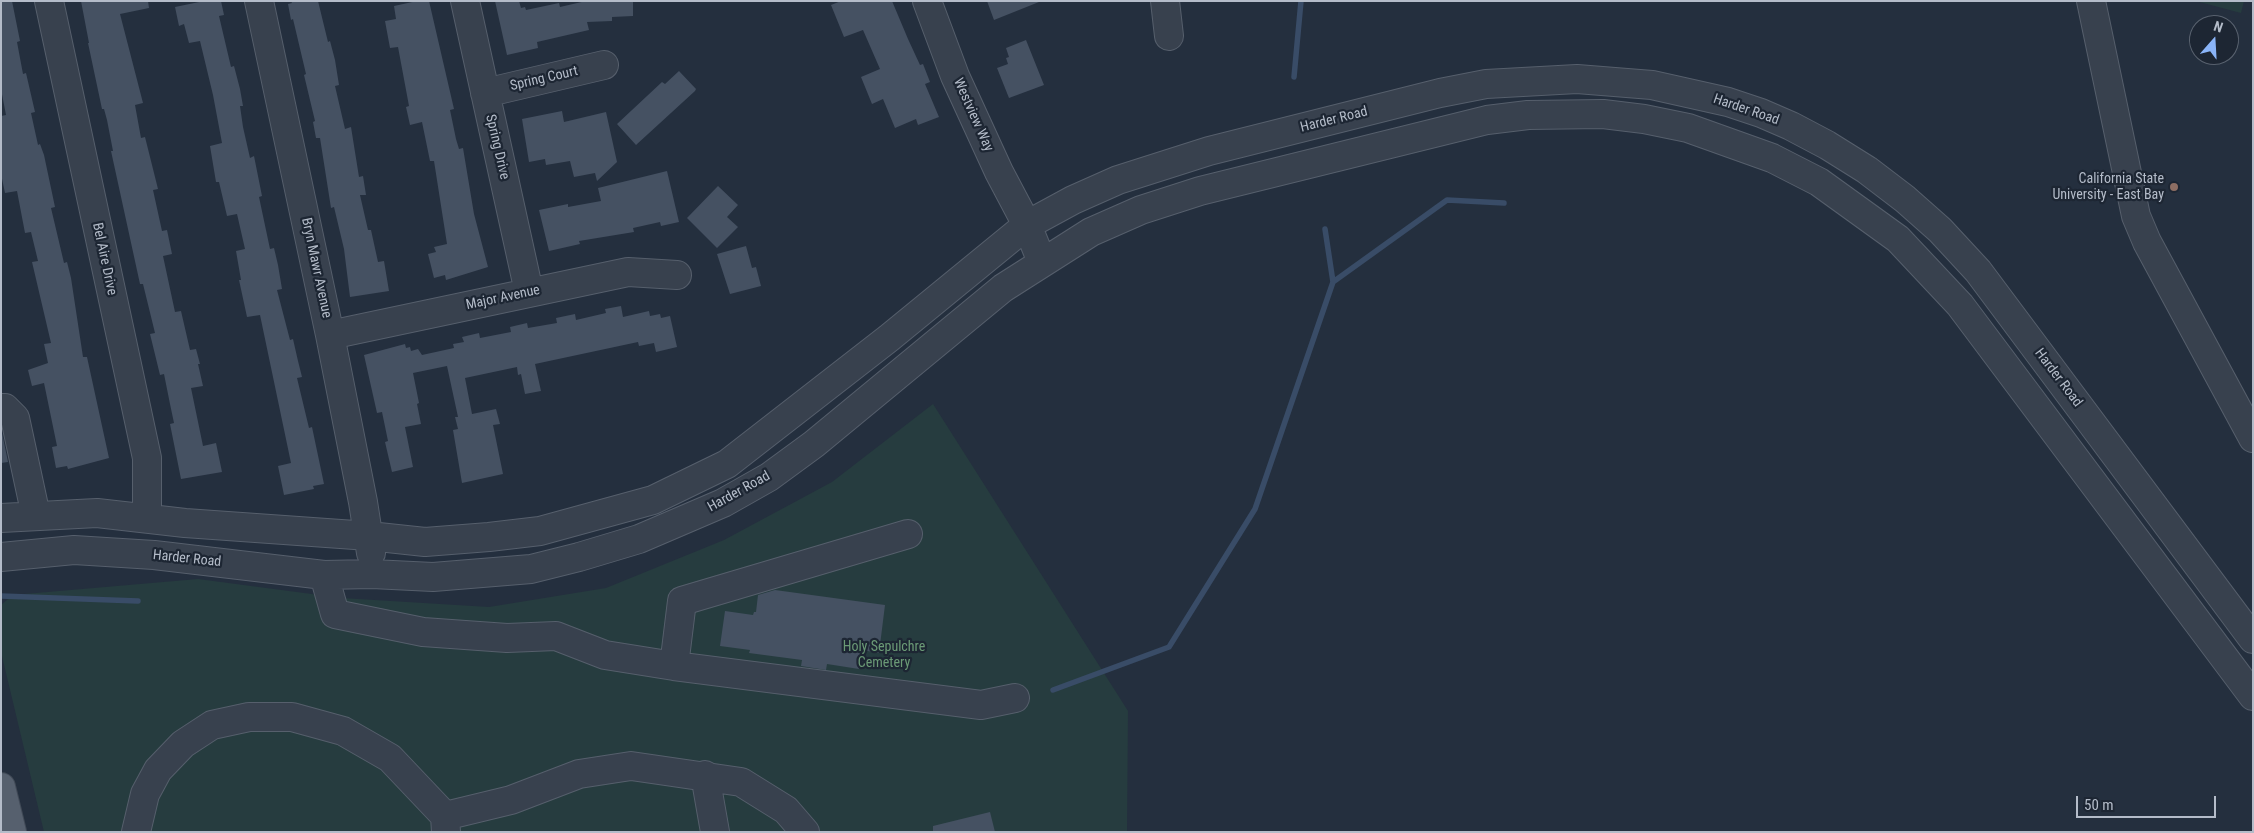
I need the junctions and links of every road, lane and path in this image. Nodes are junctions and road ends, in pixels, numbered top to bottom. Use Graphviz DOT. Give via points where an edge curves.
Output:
graph roads {
  1 [pos="49,1"];
  2 [pos="259,1"];
  3 [pos="465,1"];
  4 [pos="927,1"];
  5 [pos="1165,1"];
  6 [pos="2091,1"];
  7 [pos="1169,36"];
  8 [pos="604,65"];
  9 [pos="485,93"];
  10 [pos="1027,225"];
  11 [pos="1042,262"];
  12 [pos="677,275"];
  13 [pos="529,292"];
  14 [pos="330,335"];
  15 [pos="1,408"];
  16 [pos="2253,438"];
  17 [pos="36,516"];
  18 [pos="1,518"];
  19 [pos="147,518"];
  20 [pos="908,534"];
  21 [pos="369,536"];
  22 [pos="1,557"];
  23 [pos="372,574"];
  24 [pos="324,575"];
  25 [pos="2253,639"];
  26 [pos="674,666"];
  27 [pos="2253,696"];
  28 [pos="1016,698"];
  29 [pos="706,776"];
  30 [pos="1,786"];
  31 [pos="446,824"];
  32 [pos="12,832"];
  33 [pos="136,832"];
  34 [pos="715,832"];
  35 [pos="805,832"];
  1 -- 19 [label="street, Bel Aire Drive" via="147,458"];
  2 -- 14 [label="street, Bryn Mawr Avenue"];
  3 -- 9 [label="street, Spring Drive"];
  4 -- 10 [label="street, Westview Way" via="955,76"];
  5 -- 7 [label="street"];
  6 -- 16 [label="street" via="2136,216"];
  8 -- 9 [label="street, Spring Court"];
  9 -- 13 [label="street, Spring Drive"];
  10 -- 11 [label="street"];
  10 -- 21 [label="street, Harder Road" via="727,464 653,500 540,531 426,542"];
  10 -- 25 [label="street, Harder Road" via="1118,180 1166,164 1486,84 1577,79 1652,85 1744,108 1792,126 1867,170 1940,230 1978,271"];
  11 -- 23 [label="street, Harder Road" via="1003,288 814,444 768,477 723,502 639,539 531,569 433,577"];
  11 -- 27 [label="street, Harder Road" via="1092,232 1141,210 1200,190 1487,120 1528,115 1602,114 1688,128 1731,142 1819,182 1898,239 1934,275 1960,305"];
  12 -- 13 [label="street, Major Avenue" via="628,272"];
  13 -- 14 [label="street, Major Avenue"];
  14 -- 21 [label="street, Bryn Mawr Avenue"];
  15 -- 17 [label="street" via="15,418"];
  17 -- 18 [label="street, Harder Road"];
  17 -- 19 [label="street, Harder Road" via="97,513"];
  19 -- 21 [label="street, Harder Road"];
  20 -- 26 [label="street" via="682,601"];
  21 -- 23 [label="street"];
  22 -- 24 [label="street, Harder Road" via="74,550 154,554"];
  23 -- 24 [label="street, Harder Road"];
  24 -- 26 [label="street" via="335,614 424,632 507,638 556,636 605,655"];
  26 -- 28 [label="street" via="981,706"];
  29 -- 31 [label="street" via="630,766 579,774"];
  29 -- 34 [label="street"];
  29 -- 35 [label="street" via="741,782 786,810"];
  30 -- 32 [label="main road"];
  31 -- 33 [label="street" via="390,758 343,731 292,717 249,717 212,725 183,744 158,770 145,794"];
}
